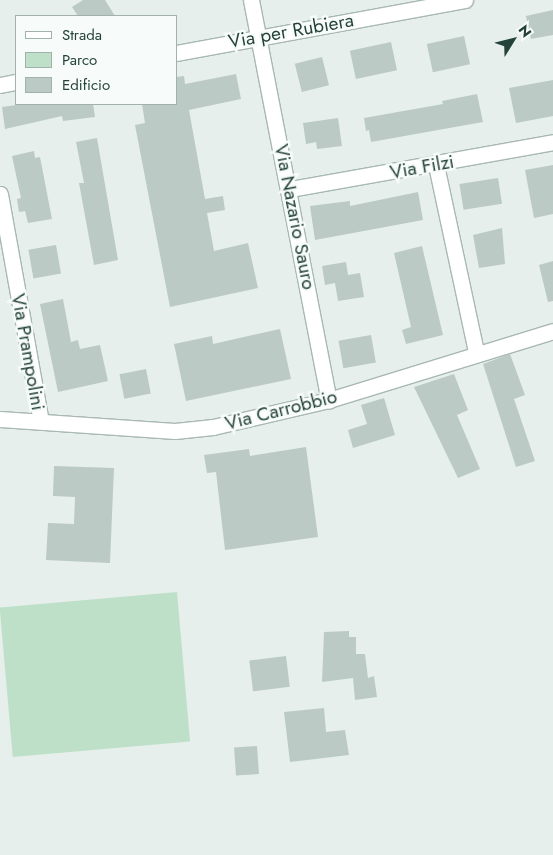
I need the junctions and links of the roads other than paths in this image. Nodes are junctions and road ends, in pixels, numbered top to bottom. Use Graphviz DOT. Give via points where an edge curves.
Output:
graph roads {
  1 [pos="251,0"];
  2 [pos="465,0"];
  3 [pos="258,36"];
  4 [pos="178,53"];
  5 [pos="15,82"];
  6 [pos="0,85"];
  7 [pos="553,142"];
  8 [pos="436,165"];
  9 [pos="290,189"];
  10 [pos="0,194"];
  11 [pos="553,331"];
  12 [pos="476,352"];
  13 [pos="329,400"];
  14 [pos="0,419"];
  15 [pos="41,421"];
  1 -- 3 [label="street, Via Nazario Sauro"];
  2 -- 3 [label="street, Via per Rubiera"];
  3 -- 4 [label="street, Via per Rubiera"];
  3 -- 9 [label="street, Via Nazario Sauro"];
  5 -- 6 [label="street"];
  7 -- 8 [label="street, Via Filzi"];
  8 -- 9 [label="street, Via Filzi"];
  8 -- 12 [label="street"];
  9 -- 13 [label="street, Via Nazario Sauro"];
  10 -- 15 [label="street, Via Prampolini"];
  11 -- 12 [label="street, Via Carrobbio"];
  12 -- 13 [label="street, Via Carrobbio"];
  13 -- 15 [label="street, Via Carrobbio" via="213,427 175,430"];
  14 -- 15 [label="street, Via Carrobbio"];
}
